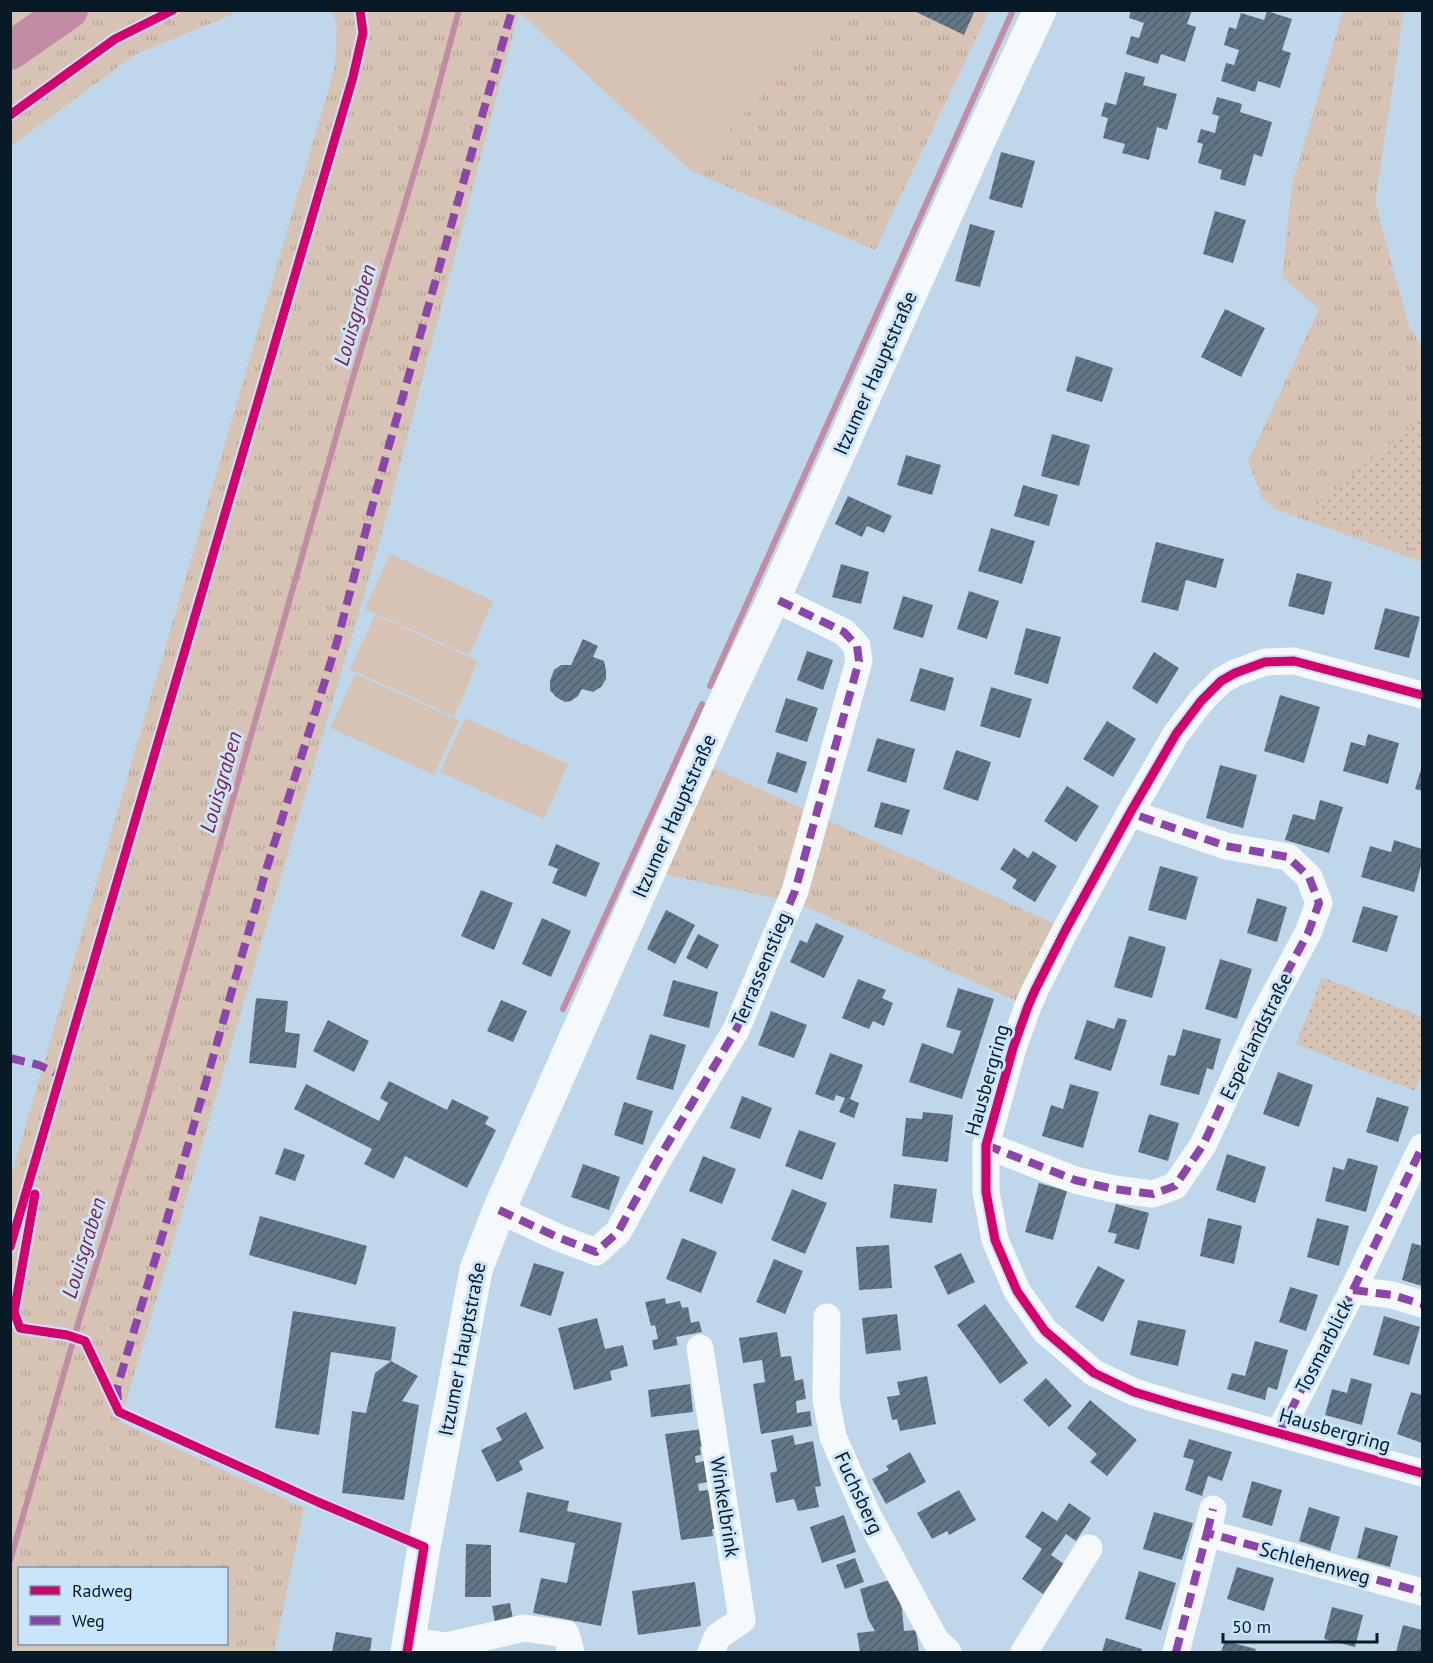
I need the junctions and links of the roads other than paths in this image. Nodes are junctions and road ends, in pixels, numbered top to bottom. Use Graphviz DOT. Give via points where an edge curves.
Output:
graph roads {
  1 [pos="1040,10"];
  2 [pos="774,598"];
  3 [pos="1422,695"];
  4 [pos="1130,813"];
  5 [pos="986,1145"];
  6 [pos="1422,1147"];
  7 [pos="498,1210"];
  8 [pos="1353,1290"];
  9 [pos="1422,1304"];
  10 [pos="827,1317"];
  11 [pos="700,1348"];
  12 [pos="1279,1433"];
  13 [pos="1422,1473"];
  14 [pos="1089,1548"];
  15 [pos="1422,1592"];
  16 [pos="408,1647"];
  17 [pos="571,1653"];
  18 [pos="711,1653"];
  19 [pos="948,1653"];
  20 [pos="1024,1653"];
  21 [pos="1176,1653"];
  1 -- 2 [label="main road, Itzumer Hauptstraße"];
  2 -- 7 [label="main road, Itzumer Hauptstraße"];
  2 -- 7 [label="street, Terrassenstieg" via="844,632 857,646 860,661 795,891 736,1030 618,1232 596,1252"];
  3 -- 4 [label="street, Hausbergring" via="1294,661 1265,662 1235,673 1201,701 1176,734"];
  4 -- 5 [label="street, Hausbergring" via="1028,1006"];
  4 -- 5 [label="street, Esperlandstraße" via="1226,846 1288,857 1309,877 1319,903 1308,933 1259,1024 1203,1145 1175,1186 1153,1194 1114,1189 1075,1180"];
  5 -- 12 [label="street, Hausbergring" via="986,1192 995,1240 1017,1291 1045,1331 1094,1373 1134,1392"];
  6 -- 8 [label="street, Tosmarblick"];
  7 -- 16 [label="main road, Itzumer Hauptstraße" via="476,1270"];
  8 -- 9 [label="street, Tosmarblick"];
  8 -- 12 [label="street, Tosmarblick"];
  10 -- 19 [label="street, Fuchsberg" via="826,1399 833,1437 867,1515 936,1641"];
  11 -- 18 [label="street, Winkelbrink" via="742,1620 717,1637"];
  12 -- 13 [label="street, Hausbergring"];
  14 -- 20 [label="street"];
  15 -- 21 [label="street, Schlehenweg" via="1210,1521"];
  16 -- 17 [label="street" via="447,1646 524,1628 566,1634"];
}
